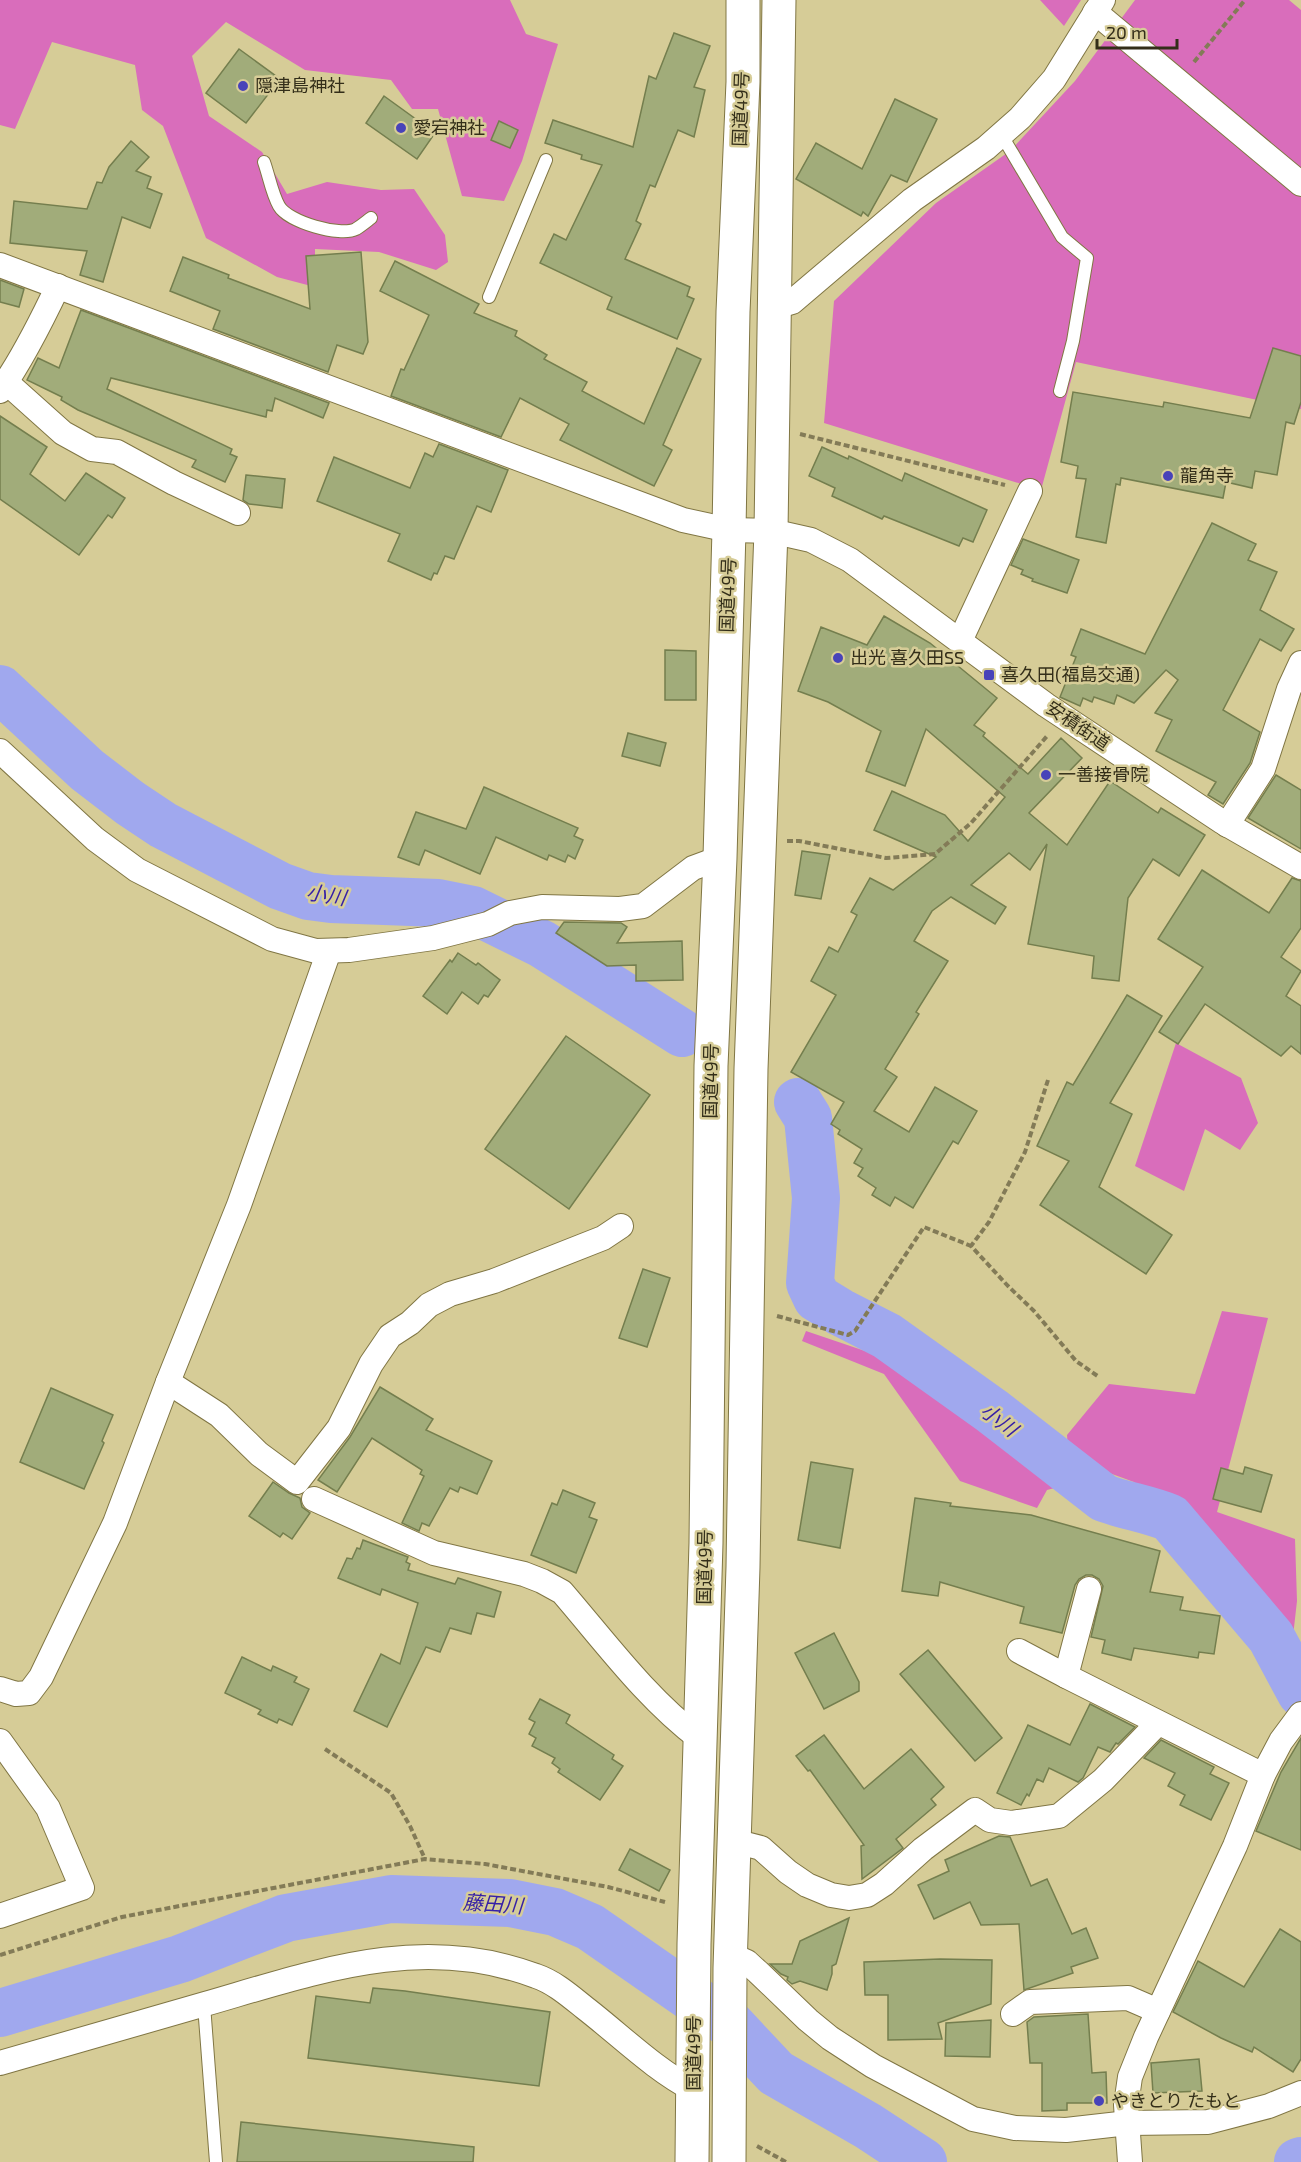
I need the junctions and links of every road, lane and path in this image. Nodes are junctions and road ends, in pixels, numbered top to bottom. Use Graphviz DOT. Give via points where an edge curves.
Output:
graph roads {
  1 [pos="743,0"];
  2 [pos="779,0"];
  3 [pos="1245,0"];
  4 [pos="1099,6"];
  5 [pos="1178,81"];
  6 [pos="1001,134"];
  7 [pos="546,160"];
  8 [pos="264,162"];
  9 [pos="1301,184"];
  10 [pos="371,218"];
  11 [pos="0,265"];
  12 [pos="58,286"];
  13 [pos="489,297"];
  14 [pos="775,308"];
  15 [pos="3,386"];
  16 [pos="1060,391"];
  17 [pos="773,428"];
  18 [pos="1030,491"];
  19 [pos="238,513"];
  20 [pos="729,530"];
  21 [pos="771,531"];
  22 [pos="960,641"];
  23 [pos="1301,663"];
  24 [pos="1065,717"];
  25 [pos="0,752"];
  26 [pos="1227,825"];
  27 [pos="761,840"];
  28 [pos="720,858"];
  29 [pos="1301,867"];
  30 [pos="329,951"];
  31 [pos="1048,1080"];
  32 [pos="621,1226"];
  33 [pos="971,1246"];
  34 [pos="747,1308"];
  35 [pos="1099,1377"];
  36 [pos="168,1382"];
  37 [pos="314,1499"];
  38 [pos="1089,1589"];
  39 [pos="1019,1651"];
  40 [pos="1066,1676"];
  41 [pos="0,1689"];
  42 [pos="1299,1716"];
  43 [pos="1158,1723"];
  44 [pos="700,1739"];
  45 [pos="0,1741"];
  46 [pos="325,1749"];
  47 [pos="1263,1775"];
  48 [pos="734,1840"];
  49 [pos="425,1859"];
  50 [pos="695,1910"];
  51 [pos="0,1916"];
  52 [pos="0,1955"];
  53 [pos="731,1961"];
  54 [pos="204,2005"];
  55 [pos="1158,2012"];
  56 [pos="1013,2014"];
  57 [pos="0,2063"];
  58 [pos="694,2086"];
  59 [pos="1301,2093"];
  60 [pos="1128,2123"];
  61 [pos="216,2162"];
  62 [pos="692,2162"];
  63 [pos="729,2162"];
  64 [pos="1130,2162"];
  1 -- 20 [label="highway, 国道49号"];
  2 -- 14 [label="highway, 国道49号"];
  3 -- 5 [label="path"];
  4 -- 5 [label="street"];
  4 -- 6 [label="street" via="1054,79"];
  5 -- 9 [label="street"];
  6 -- 14 [label="street" via="912,200 792,302"];
  6 -- 16 [label="lane" via="1062,237 1087,258"];
  7 -- 13 [label="lane"];
  8 -- 10 [label="lane" via="284,213 305,223 345,231 356,229"];
  11 -- 12 [label="street, 安積街道"];
  12 -- 15 [label="street" via="38,329"];
  12 -- 20 [label="street, 安積街道" via="683,520"];
  14 -- 17 [label="highway, 国道49号"];
  15 -- 19 [label="street" via="63,433 92,449 117,452"];
  17 -- 18 [label="path"];
  17 -- 21 [label="highway, 国道49号"];
  18 -- 22 [label="street"];
  20 -- 21 [label="street, 安積街道"];
  20 -- 28 [label="highway, 国道49号"];
  21 -- 22 [label="street, 安積街道" via="811,540 850,560"];
  21 -- 27 [label="highway, 国道49号"];
  22 -- 24 [label="street, 安積街道"];
  23 -- 26 [label="street" via="1263,769"];
  24 -- 26 [label="street, 安積街道"];
  24 -- 27 [label="path" via="971,823 935,854 886,858 799,841"];
  25 -- 30 [label="street" via="95,839 137,870 272,939"];
  26 -- 29 [label="street, 安積街道"];
  27 -- 34 [label="highway, 国道49号" via="751,1069"];
  28 -- 30 [label="street" via="693,868 643,906 542,907 433,938"];
  28 -- 44 [label="highway, 国道49号" via="711,1066"];
  30 -- 36 [label="street" via="239,1205"];
  31 -- 33 [label="path" via="1025,1152 989,1222"];
  32 -- 36 [label="street" via="603,1238 429,1305 390,1336 339,1428 297,1482 259,1454 219,1415"];
  33 -- 34 [label="path" via="924,1227 855,1331 848,1335"];
  33 -- 35 [label="path" via="1076,1361"];
  34 -- 48 [label="highway, 国道49号"];
  36 -- 41 [label="street" via="115,1523 41,1677 29,1693"];
  37 -- 44 [label="street" via="434,1552 524,1574 562,1592 657,1703"];
  38 -- 40 [label="street"];
  39 -- 40 [label="street"];
  40 -- 43 [label="street"];
  42 -- 47 [label="street"];
  43 -- 47 [label="street"];
  43 -- 48 [label="street" via="1103,1780 1059,1816 1011,1823 990,1820 975,1810 867,1896 831,1895 807,1885 760,1848"];
  44 -- 50 [label="highway, 国道49号"];
  45 -- 51 [label="street" via="48,1808 82,1888"];
  46 -- 49 [label="path" via="391,1793"];
  47 -- 55 [label="street" via="1235,1846"];
  48 -- 53 [label="highway, 国道49号"];
  49 -- 50 [label="path" via="485,1864 608,1887"];
  49 -- 52 [label="path" via="122,1917"];
  50 -- 58 [label="highway, 国道49号"];
  53 -- 60 [label="street" via="747,1962 830,2038 889,2075 974,2119 1015,2128 1066,2130"];
  53 -- 63 [label="highway, 国道49号"];
  54 -- 57 [label="street"];
  54 -- 58 [label="street" via="363,1963 416,1956 462,1957 538,1976 565,1992 672,2079"];
  54 -- 61 [label="lane"];
  55 -- 56 [label="street" via="1128,1998 1030,2002"];
  55 -- 60 [label="street" via="1130,2077"];
  58 -- 62 [label="highway, 国道49号"];
  59 -- 60 [label="street" via="1208,2122"];
  60 -- 64 [label="street"];
}
